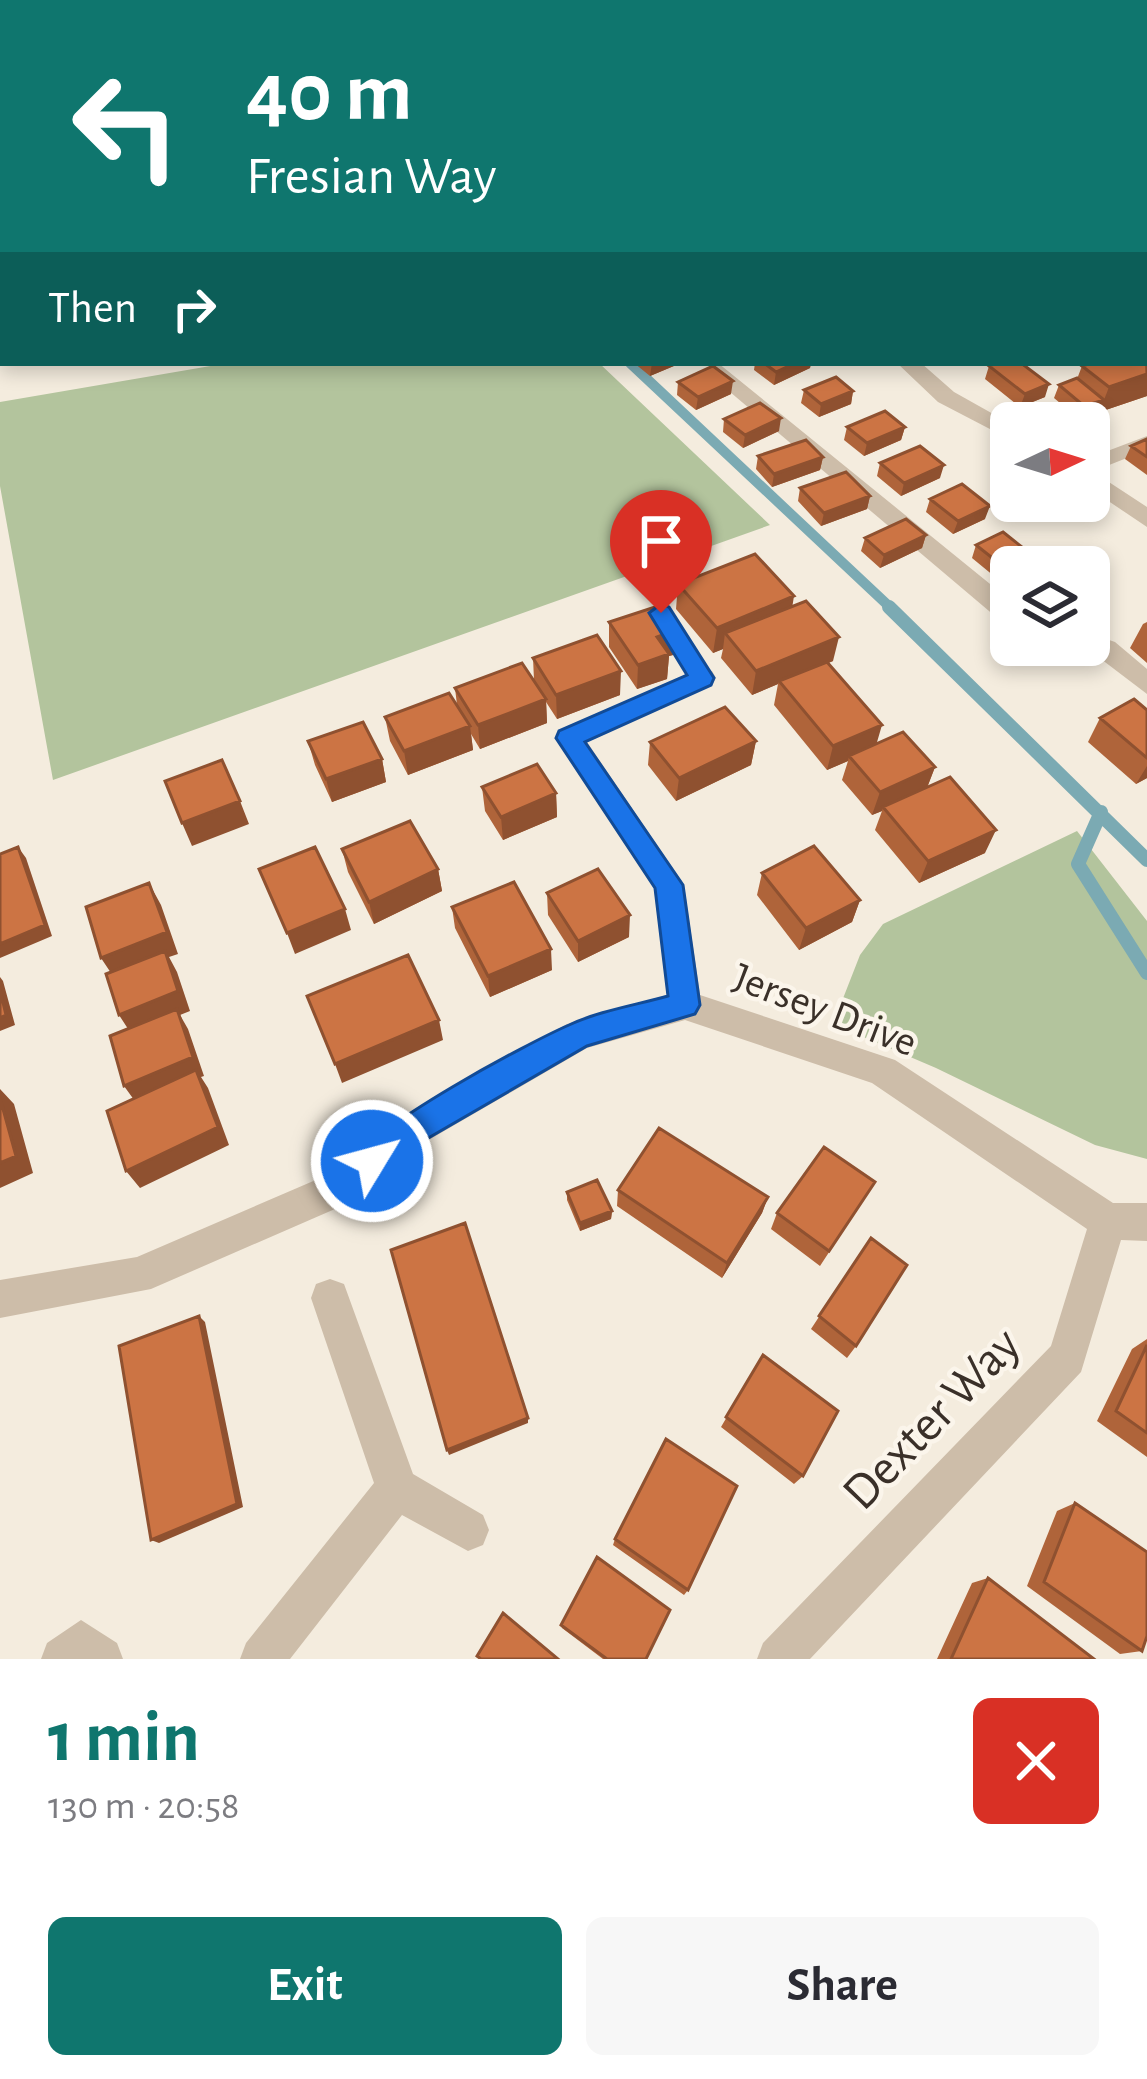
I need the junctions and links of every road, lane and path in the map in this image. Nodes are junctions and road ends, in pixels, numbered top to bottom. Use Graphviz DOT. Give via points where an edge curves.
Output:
graph roads {
  1 [pos="911,366"];
  2 [pos="718,370"];
  3 [pos="990,422"];
  4 [pos="1147,442"];
  5 [pos="1110,457"];
  6 [pos="1110,492"];
  7 [pos="1147,519"];
  8 [pos="990,597"];
  9 [pos="661,613"];
  10 [pos="1110,652"];
  11 [pos="702,678"];
  12 [pos="1147,684"];
  13 [pos="685,1005"];
  14 [pos="1128,1222"];
  15 [pos="330,1298"];
  16 [pos="0,1299"];
  17 [pos="397,1488"];
  18 [pos="468,1530"];
  19 [pos="63,1659"];
  20 [pos="101,1659"];
  21 [pos="262,1659"];
  22 [pos="778,1659"];
  1 -- 3 [label="street"];
  2 -- 8 [label="street"];
  4 -- 5 [label="lane"];
  6 -- 7 [label="street"];
  9 -- 11 [label="lane"];
  10 -- 12 [label="street"];
  11 -- 13 [label="street" via="568,738 669,885"];
  13 -- 14 [label="street, Jersey Drive" via="883,1071"];
  13 -- 16 [label="street, Jersey Drive" via="579,1035 407,1133 338,1189 138,1276"];
  14 -- 22 [label="street, Dexter Way" via="1067,1358"];
  15 -- 17 [label="street"];
  17 -- 18 [label="street"];
  17 -- 21 [label="street"];
  19 -- 20 [label="street" via="81,1642"];
}
